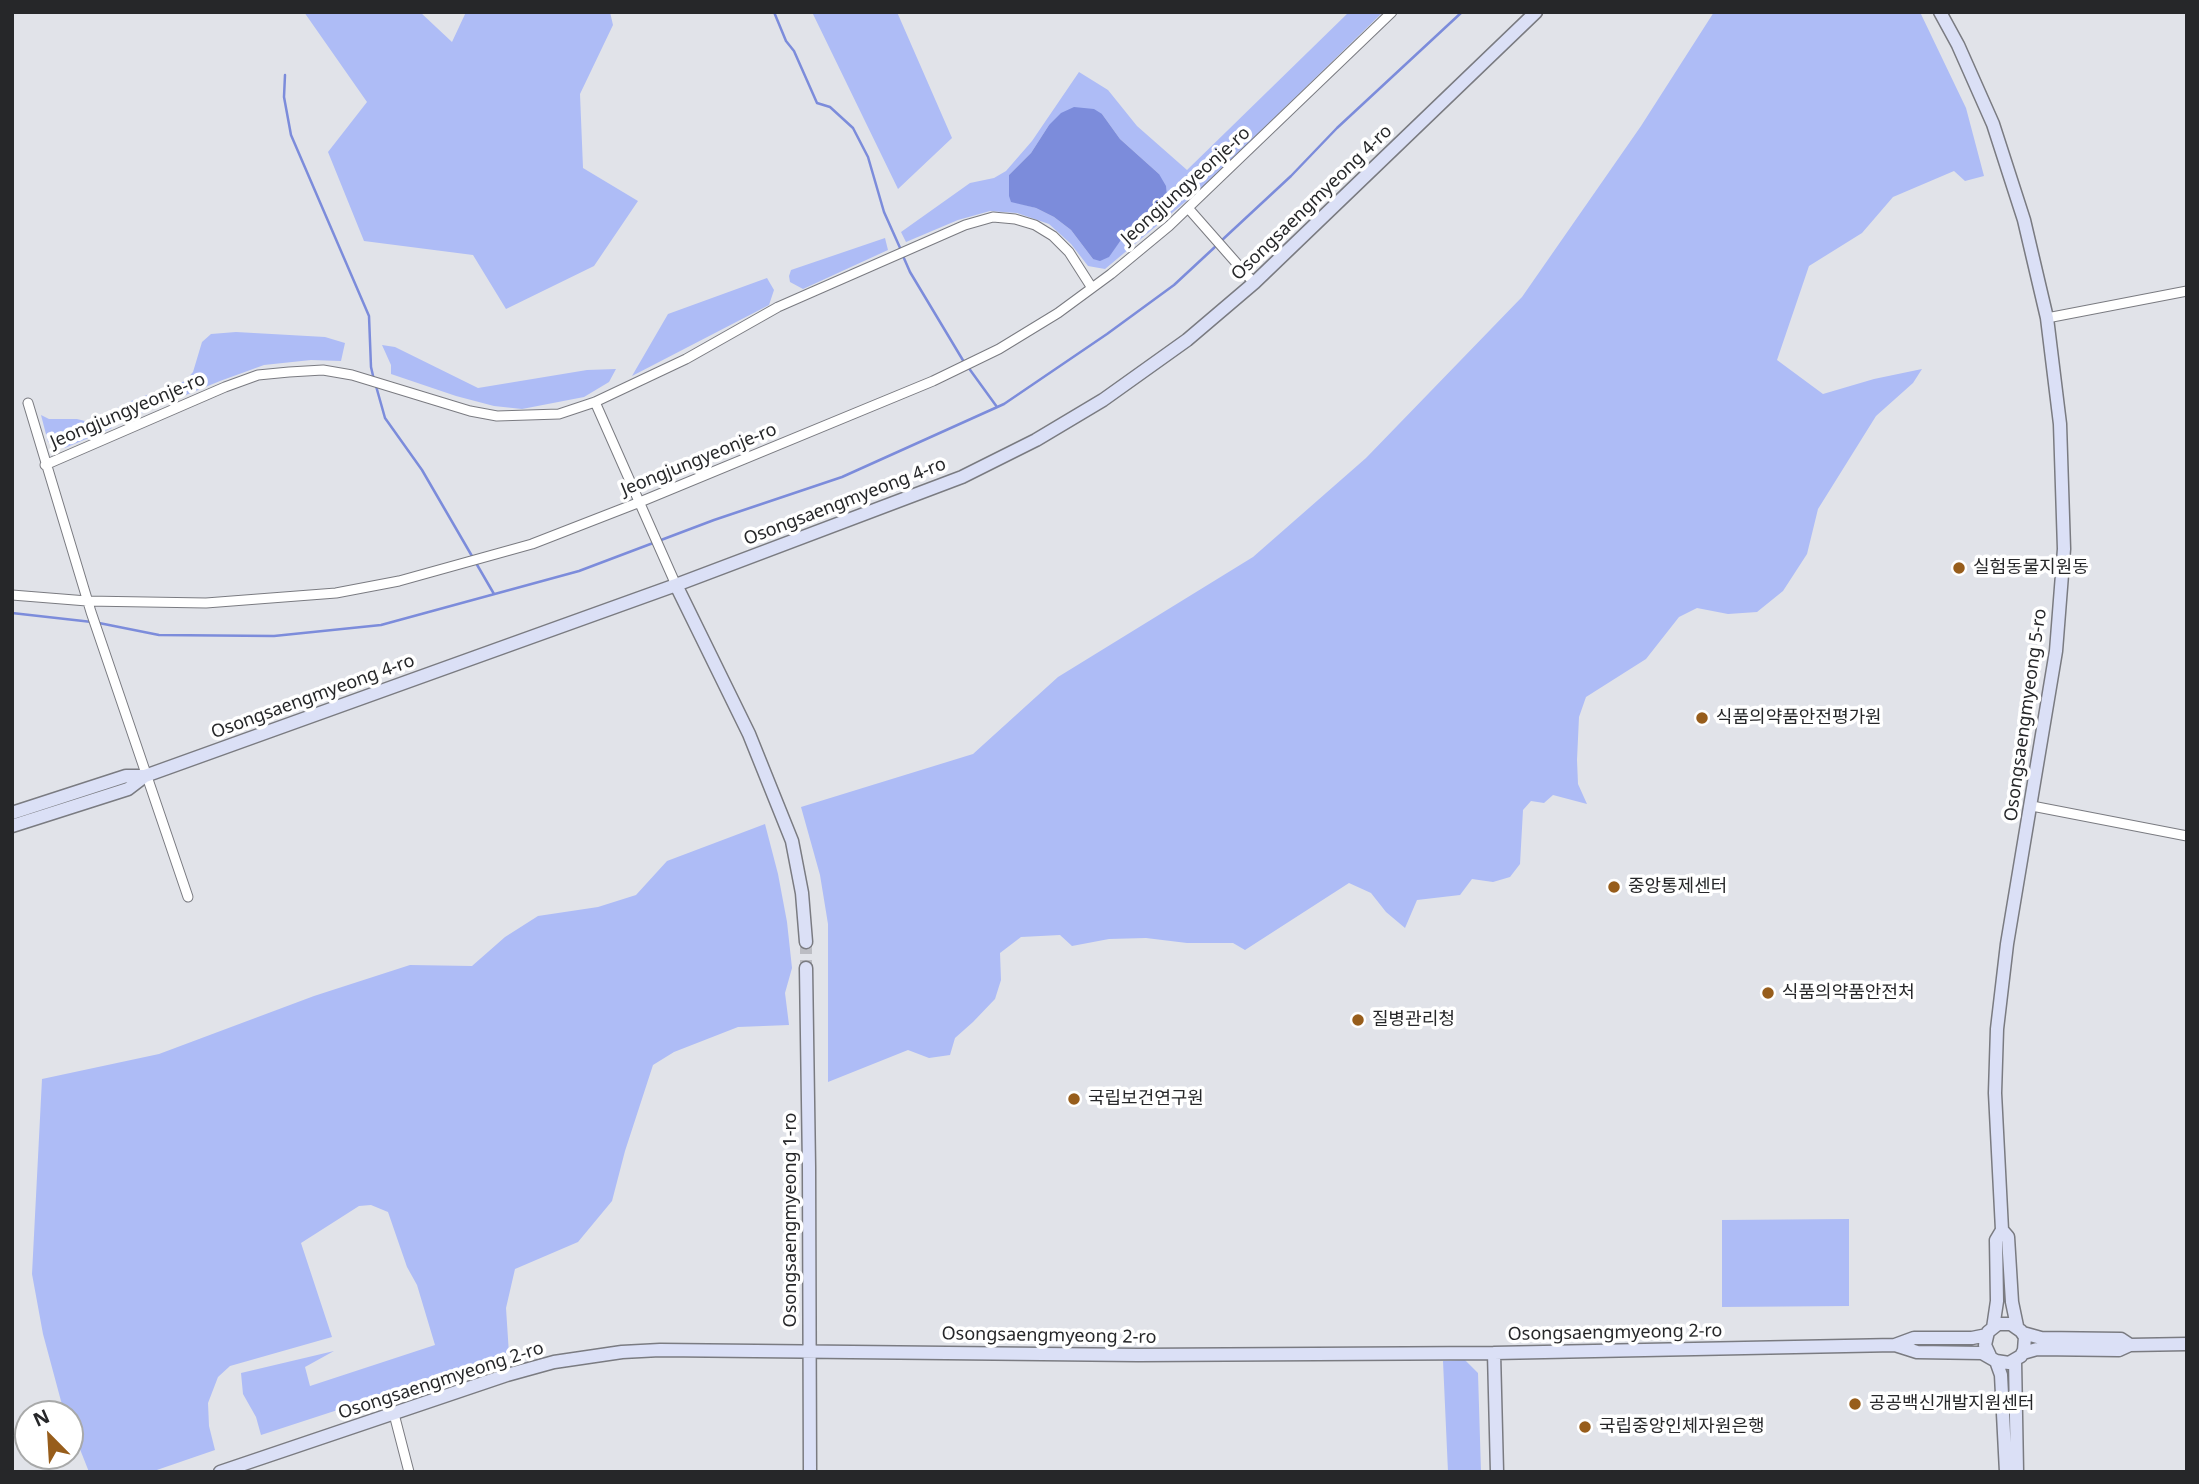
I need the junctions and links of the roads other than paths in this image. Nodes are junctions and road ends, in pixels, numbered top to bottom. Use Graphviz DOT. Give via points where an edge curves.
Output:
graph roads {
  1 [pos="1392,12"];
  2 [pos="1940,12"];
  3 [pos="1530,14"];
  4 [pos="1191,211"];
  5 [pos="1251,279"];
  6 [pos="1091,288"];
  7 [pos="2187,290"];
  8 [pos="2047,318"];
  9 [pos="596,402"];
  10 [pos="28,403"];
  11 [pos="45,465"];
  12 [pos="642,506"];
  13 [pos="676,584"];
  14 [pos="12,595"];
  15 [pos="87,601"];
  16 [pos="145,776"];
  17 [pos="2032,806"];
  18 [pos="12,813"];
  19 [pos="12,826"];
  20 [pos="2187,836"];
  21 [pos="188,897"];
  22 [pos="806,942"];
  23 [pos="806,968"];
  24 [pos="2002,1230"];
  25 [pos="2020,1330"];
  26 [pos="1990,1331"];
  27 [pos="2187,1344"];
  28 [pos="1895,1345"];
  29 [pos="2130,1345"];
  30 [pos="809,1350"];
  31 [pos="1494,1353"];
  32 [pos="2019,1357"];
  33 [pos="1993,1358"];
  34 [pos="394,1414"];
  35 [pos="220,1472"];
  36 [pos="409,1472"];
  37 [pos="810,1472"];
  38 [pos="1497,1472"];
  39 [pos="2006,1472"];
  40 [pos="2017,1472"];
  1 -- 4 [label="street, Jeongjungyeonje-ro"];
  2 -- 8 [label="street, Osongsaengmyeong 5-ro" via="1993,124 2024,220"];
  3 -- 5 [label="street, Osongsaengmyeong 4-ro"];
  4 -- 5 [label="street"];
  4 -- 6 [label="street, Jeongjungyeonje-ro"];
  5 -- 13 [label="street, Osongsaengmyeong 4-ro" via="1187,340 1103,400 1036,440 961,477"];
  6 -- 9 [label="street" via="1054,236 1035,225 993,217 778,307 687,359"];
  6 -- 12 [label="street, Jeongjungyeonje-ro" via="1058,313 957,370"];
  7 -- 8 [label="street"];
  8 -- 17 [label="street, Osongsaengmyeong 5-ro" via="2060,424 2064,549 2056,652"];
  9 -- 11 [label="street, Jeongjungyeonje-ro" via="559,414 497,416 323,370 258,375"];
  9 -- 12 [label="street"];
  10 -- 11 [label="street"];
  11 -- 15 [label="street, Jeongjungyeonje-ro"];
  12 -- 13 [label="street"];
  12 -- 15 [label="street, Jeongjungyeonje-ro" via="460,566 336,593 206,603"];
  13 -- 16 [label="street, Osongsaengmyeong 4-ro"];
  13 -- 22 [label="street" via="748,734 792,841"];
  14 -- 15 [label="street"];
  15 -- 16 [label="street"];
  16 -- 18 [label="street" via="126,776"];
  16 -- 19 [label="street" via="128,789"];
  16 -- 21 [label="street"];
  17 -- 20 [label="street"];
  17 -- 24 [label="street, Osongsaengmyeong 5-ro" via="1997,1029 1995,1093"];
  23 -- 30 [label="street, Osongsaengmyeong 1-ro"];
  24 -- 25 [label="street, Osongsaengmyeong 5-ro" via="2008,1237 2012,1302"];
  24 -- 26 [label="street, Osongsaengmyeong 5-ro" via="1996,1240 1997,1301"];
  25 -- 26 [label="street" via="2004,1323"];
  25 -- 29 [label="street" via="2041,1338 2121,1339"];
  25 -- 32 [label="street" via="2025,1344"];
  26 -- 28 [label="street, Osongsaengmyeong 2-ro" via="1972,1338 1914,1338"];
  26 -- 33 [label="street" via="1985,1345"];
  27 -- 29 [label="street"];
  28 -- 31 [label="street, Osongsaengmyeong 2-ro"];
  28 -- 33 [label="street, Osongsaengmyeong 2-ro" via="1917,1352 1977,1352"];
  29 -- 32 [label="street" via="2119,1350 2037,1349"];
  30 -- 31 [label="street, Osongsaengmyeong 2-ro" via="1138,1355"];
  30 -- 34 [label="street, Osongsaengmyeong 2-ro" via="660,1350 587,1356 507,1375"];
  30 -- 37 [label="street, Osongsaengmyeong 1-ro"];
  31 -- 38 [label="street"];
  32 -- 33 [label="street" via="2002,1363"];
  32 -- 40 [label="street"];
  33 -- 39 [label="street" via="2001,1375"];
  34 -- 35 [label="street, Osongsaengmyeong 2-ro"];
  34 -- 36 [label="street"];
}
